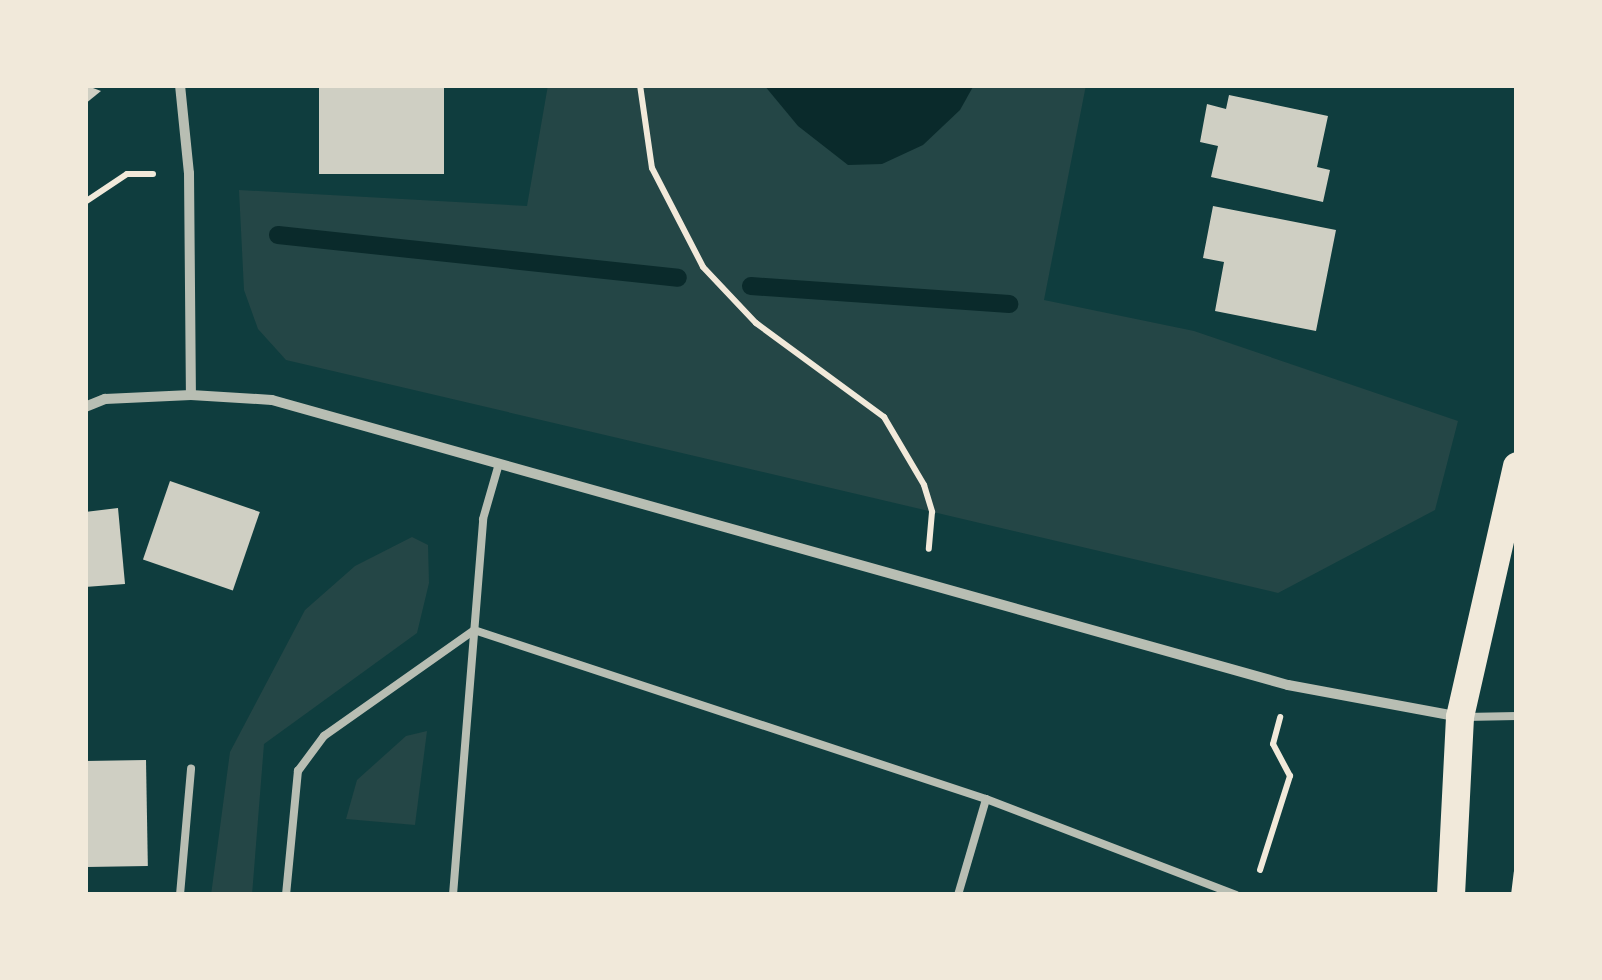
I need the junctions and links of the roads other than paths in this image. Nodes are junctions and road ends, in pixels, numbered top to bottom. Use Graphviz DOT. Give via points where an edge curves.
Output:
graph roads {
  1 [pos="180,85"];
  2 [pos="191,395"];
  3 [pos="85,406"];
  4 [pos="498,466"];
  5 [pos="1517,466"];
  6 [pos="474,630"];
  7 [pos="1517,716"];
  8 [pos="1460,717"];
  9 [pos="191,768"];
  10 [pos="986,799"];
  11 [pos="180,895"];
  12 [pos="286,895"];
  13 [pos="453,895"];
  14 [pos="958,895"];
  15 [pos="1236,895"];
  16 [pos="1451,895"];
  1 -- 2 [label="street" via="189,173"];
  2 -- 3 [label="street"];
  2 -- 4 [label="street" via="272,400"];
  4 -- 6 [label="lane" via="483,519"];
  4 -- 8 [label="street" via="1288,685"];
  5 -- 8 [label="highway"];
  6 -- 10 [label="lane"];
  6 -- 12 [label="lane" via="324,736 298,772"];
  6 -- 13 [label="lane"];
  7 -- 8 [label="lane"];
  8 -- 16 [label="highway"];
  9 -- 11 [label="lane"];
  10 -- 14 [label="lane"];
  10 -- 15 [label="lane"];
}
